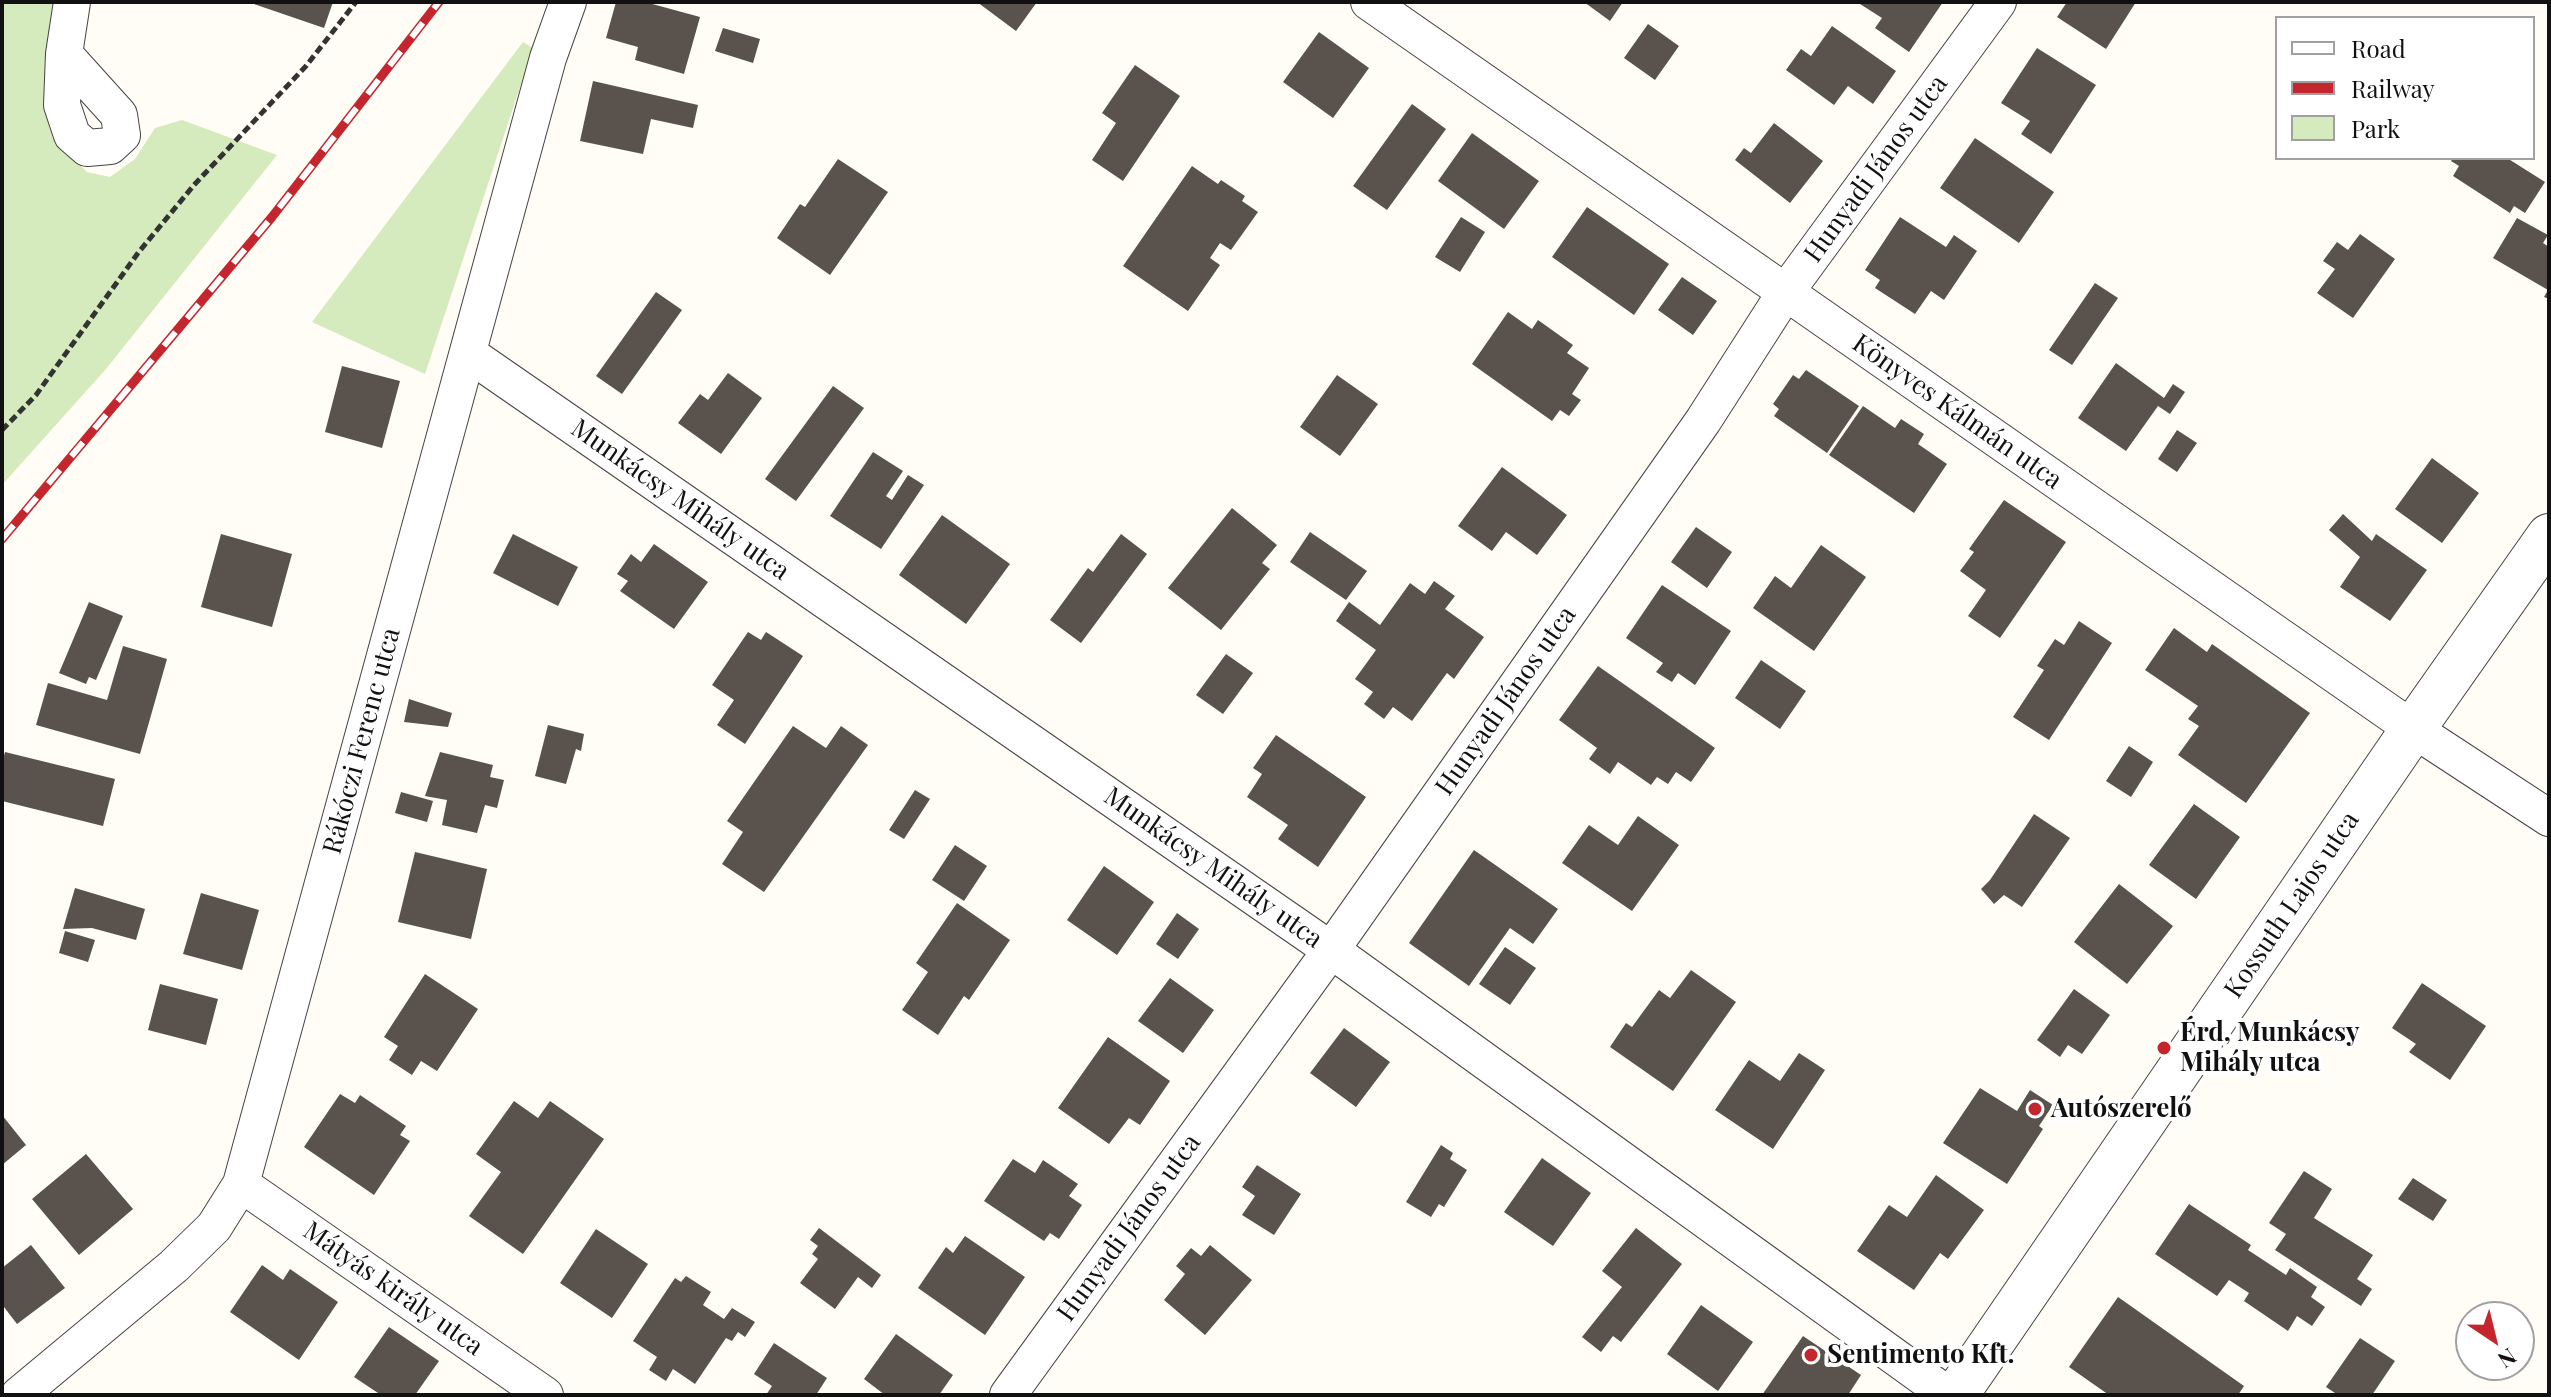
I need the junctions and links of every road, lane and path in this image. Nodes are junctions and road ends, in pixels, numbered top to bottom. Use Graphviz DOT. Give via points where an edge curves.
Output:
graph roads {
  1 [pos="72,2"];
  2 [pos="356,2"];
  3 [pos="568,2"];
  4 [pos="1369,2"];
  5 [pos="1998,2"];
  6 [pos="64,54"];
  7 [pos="1785,293"];
  8 [pos="469,354"];
  9 [pos="2,430"];
  10 [pos="2549,536"];
  11 [pos="2413,729"];
  12 [pos="2549,818"];
  13 [pos="1331,950"];
  14 [pos="241,1184"];
  15 [pos="19,1395"];
  16 [pos="545,1395"];
  17 [pos="1008,1395"];
  18 [pos="1948,1395"];
  19 [pos="1956,1395"];
  1 -- 6 [label="street"];
  2 -- 9 [label="path" via="306,66 194,185 36,395"];
  3 -- 8 [label="street, Rákóczi Ferenc utca" via="548,58"];
  4 -- 7 [label="street, Könyves Kálmán utca"];
  5 -- 7 [label="street, Hunyadi János utca"];
  7 -- 11 [label="street, Könyves Kálmán utca"];
  7 -- 13 [label="street, Hunyadi János utca" via="1703,421"];
  8 -- 13 [label="street, Munkácsy Mihály utca"];
  8 -- 14 [label="street, Rákóczi Ferenc utca"];
  10 -- 11 [label="street, Kossuth Lajos utca"];
  11 -- 12 [label="street, Könyves Kálmán utca"];
  11 -- 19 [label="street, Kossuth Lajos utca"];
  13 -- 17 [label="street, Hunyadi János utca"];
  13 -- 18 [label="street, Munkácsy Mihály utca"];
  14 -- 15 [label="street, Rákóczi Ferenc utca" via="214,1227 174,1266"];
  14 -- 16 [label="street, Mátyás király utca"];
}
